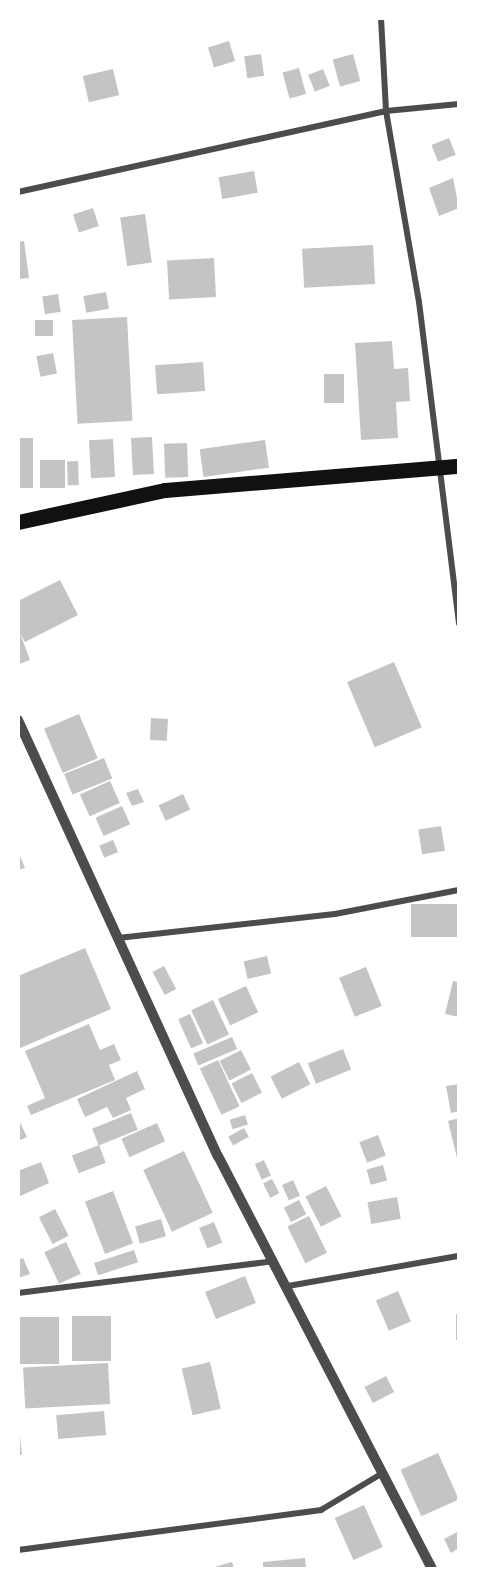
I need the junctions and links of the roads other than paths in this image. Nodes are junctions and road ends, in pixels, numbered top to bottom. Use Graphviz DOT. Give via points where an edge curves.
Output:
graph roads {
  1 [pos="381,18"];
  2 [pos="459,104"];
  3 [pos="386,111"];
  4 [pos="18,192"];
  5 [pos="459,466"];
  6 [pos="441,468"];
  7 [pos="18,522"];
  8 [pos="459,624"];
  9 [pos="18,720"];
  10 [pos="459,890"];
  11 [pos="118,939"];
  12 [pos="459,1256"];
  13 [pos="274,1261"];
  14 [pos="288,1286"];
  15 [pos="18,1293"];
  16 [pos="381,1474"];
  17 [pos="18,1550"];
  18 [pos="432,1569"];
  1 -- 3 [label="street"];
  2 -- 3 [label="street"];
  3 -- 4 [label="street"];
  3 -- 6 [label="street"];
  5 -- 6 [label="main road"];
  6 -- 7 [label="main road" via="165,490"];
  6 -- 8 [label="street"];
  9 -- 11 [label="street"];
  10 -- 11 [label="street" via="335,914"];
  11 -- 13 [label="street" via="218,1156"];
  12 -- 14 [label="street"];
  13 -- 14 [label="street"];
  13 -- 15 [label="street"];
  14 -- 16 [label="street" via="325,1371"];
  16 -- 17 [label="street" via="321,1510"];
  16 -- 18 [label="street"];
}
